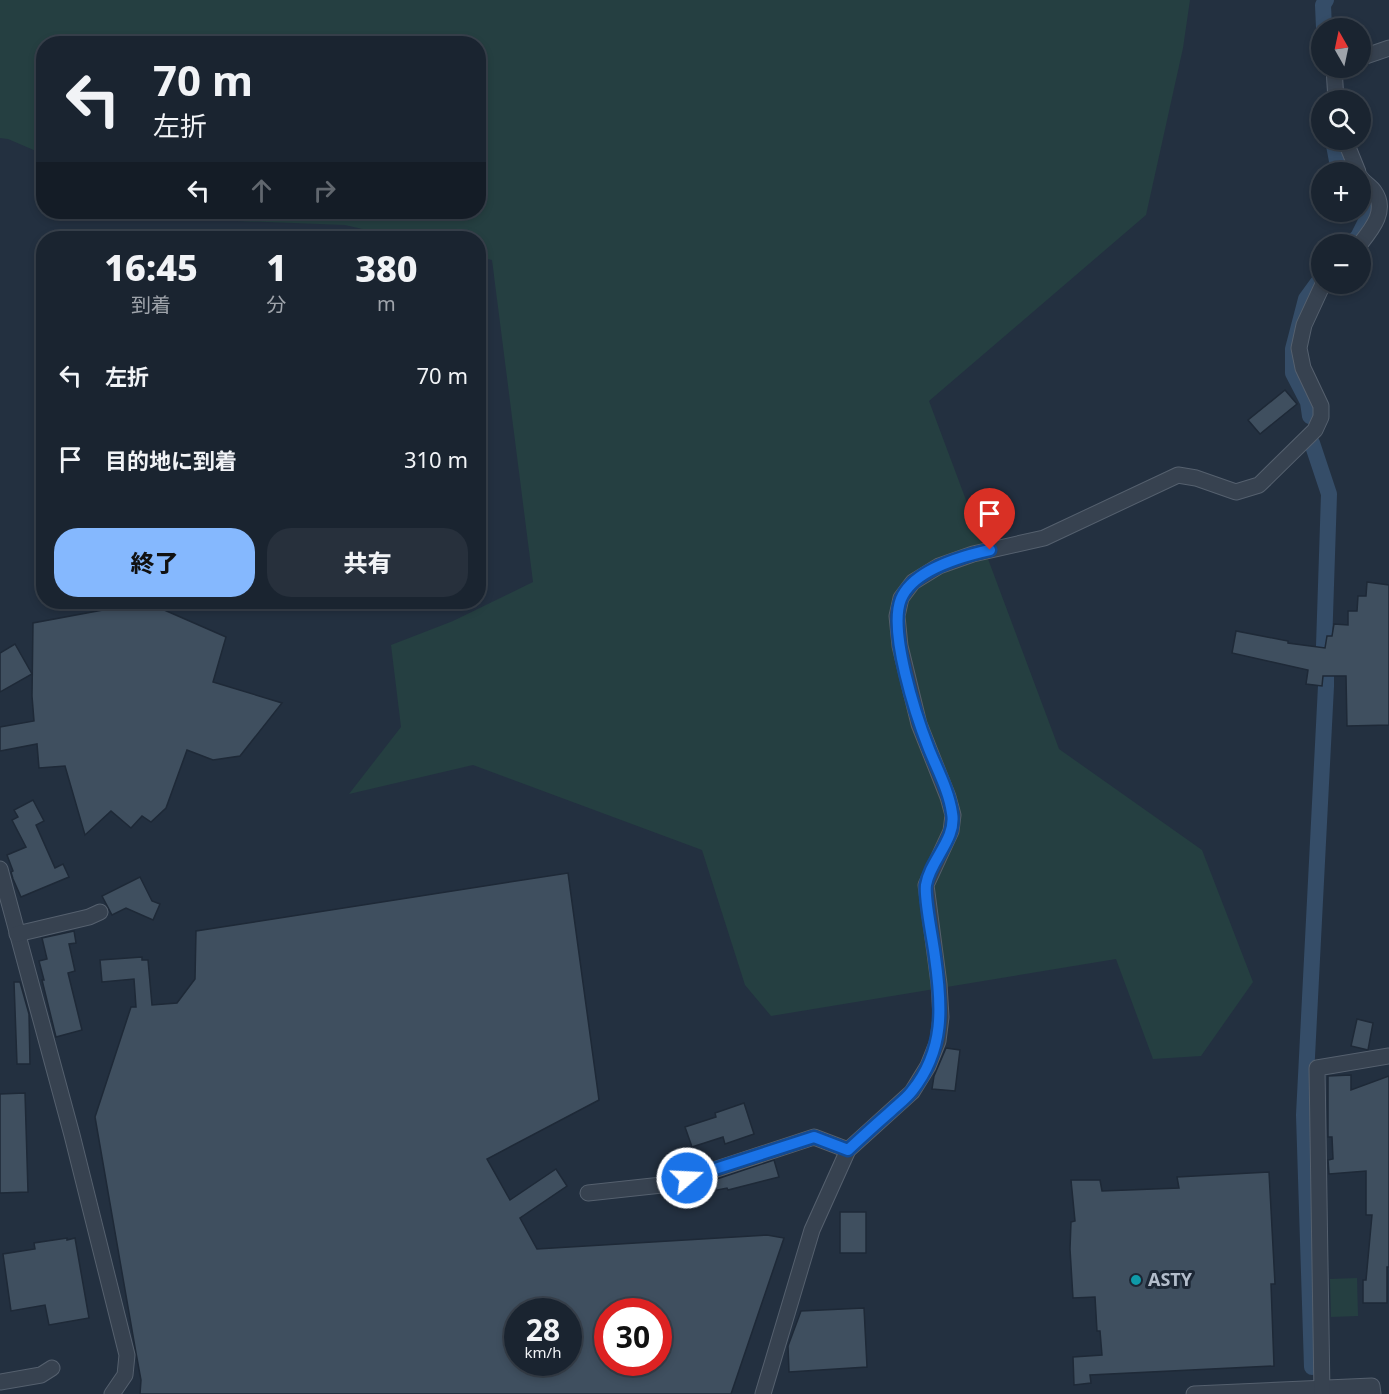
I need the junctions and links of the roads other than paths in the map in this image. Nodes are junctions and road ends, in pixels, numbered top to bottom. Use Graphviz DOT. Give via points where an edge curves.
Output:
graph roads {
  1 [pos="1389,48"];
  2 [pos="1371,54"];
  3 [pos="1371,187"];
  4 [pos="1366,234"];
  5 [pos="1318,294"];
  6 [pos="0,869"];
  7 [pos="100,912"];
  8 [pos="17,934"];
  9 [pos="1389,1056"];
  10 [pos="848,1150"];
  11 [pos="588,1193"];
  12 [pos="52,1368"];
  13 [pos="0,1382"];
  14 [pos="1321,1391"];
  15 [pos="112,1394"];
  16 [pos="763,1394"];
  17 [pos="1194,1394"];
  18 [pos="1373,1394"];
  1 -- 2 [label="street"];
  3 -- 4 [label="street" via="1380,213"];
  5 -- 10 [label="street" via="1304,325 1299,348 1322,417 1315,430 1259,485 1236,492 1178,475 1044,538 939,566 913,582 901,598 897,616 900,646 919,724 953,815 951,831 926,885 941,1017 938,1041 912,1092"];
  6 -- 8 [label="street"];
  7 -- 8 [label="street"];
  8 -- 15 [label="street" via="127,1355 125,1375"];
  9 -- 14 [label="street" via="1317,1068"];
  10 -- 11 [label="street" via="814,1137 671,1184"];
  10 -- 16 [label="street" via="812,1230"];
  12 -- 13 [label="street" via="41,1375"];
  14 -- 17 [label="street"];
  14 -- 18 [label="street" via="1372,1386"];
}
